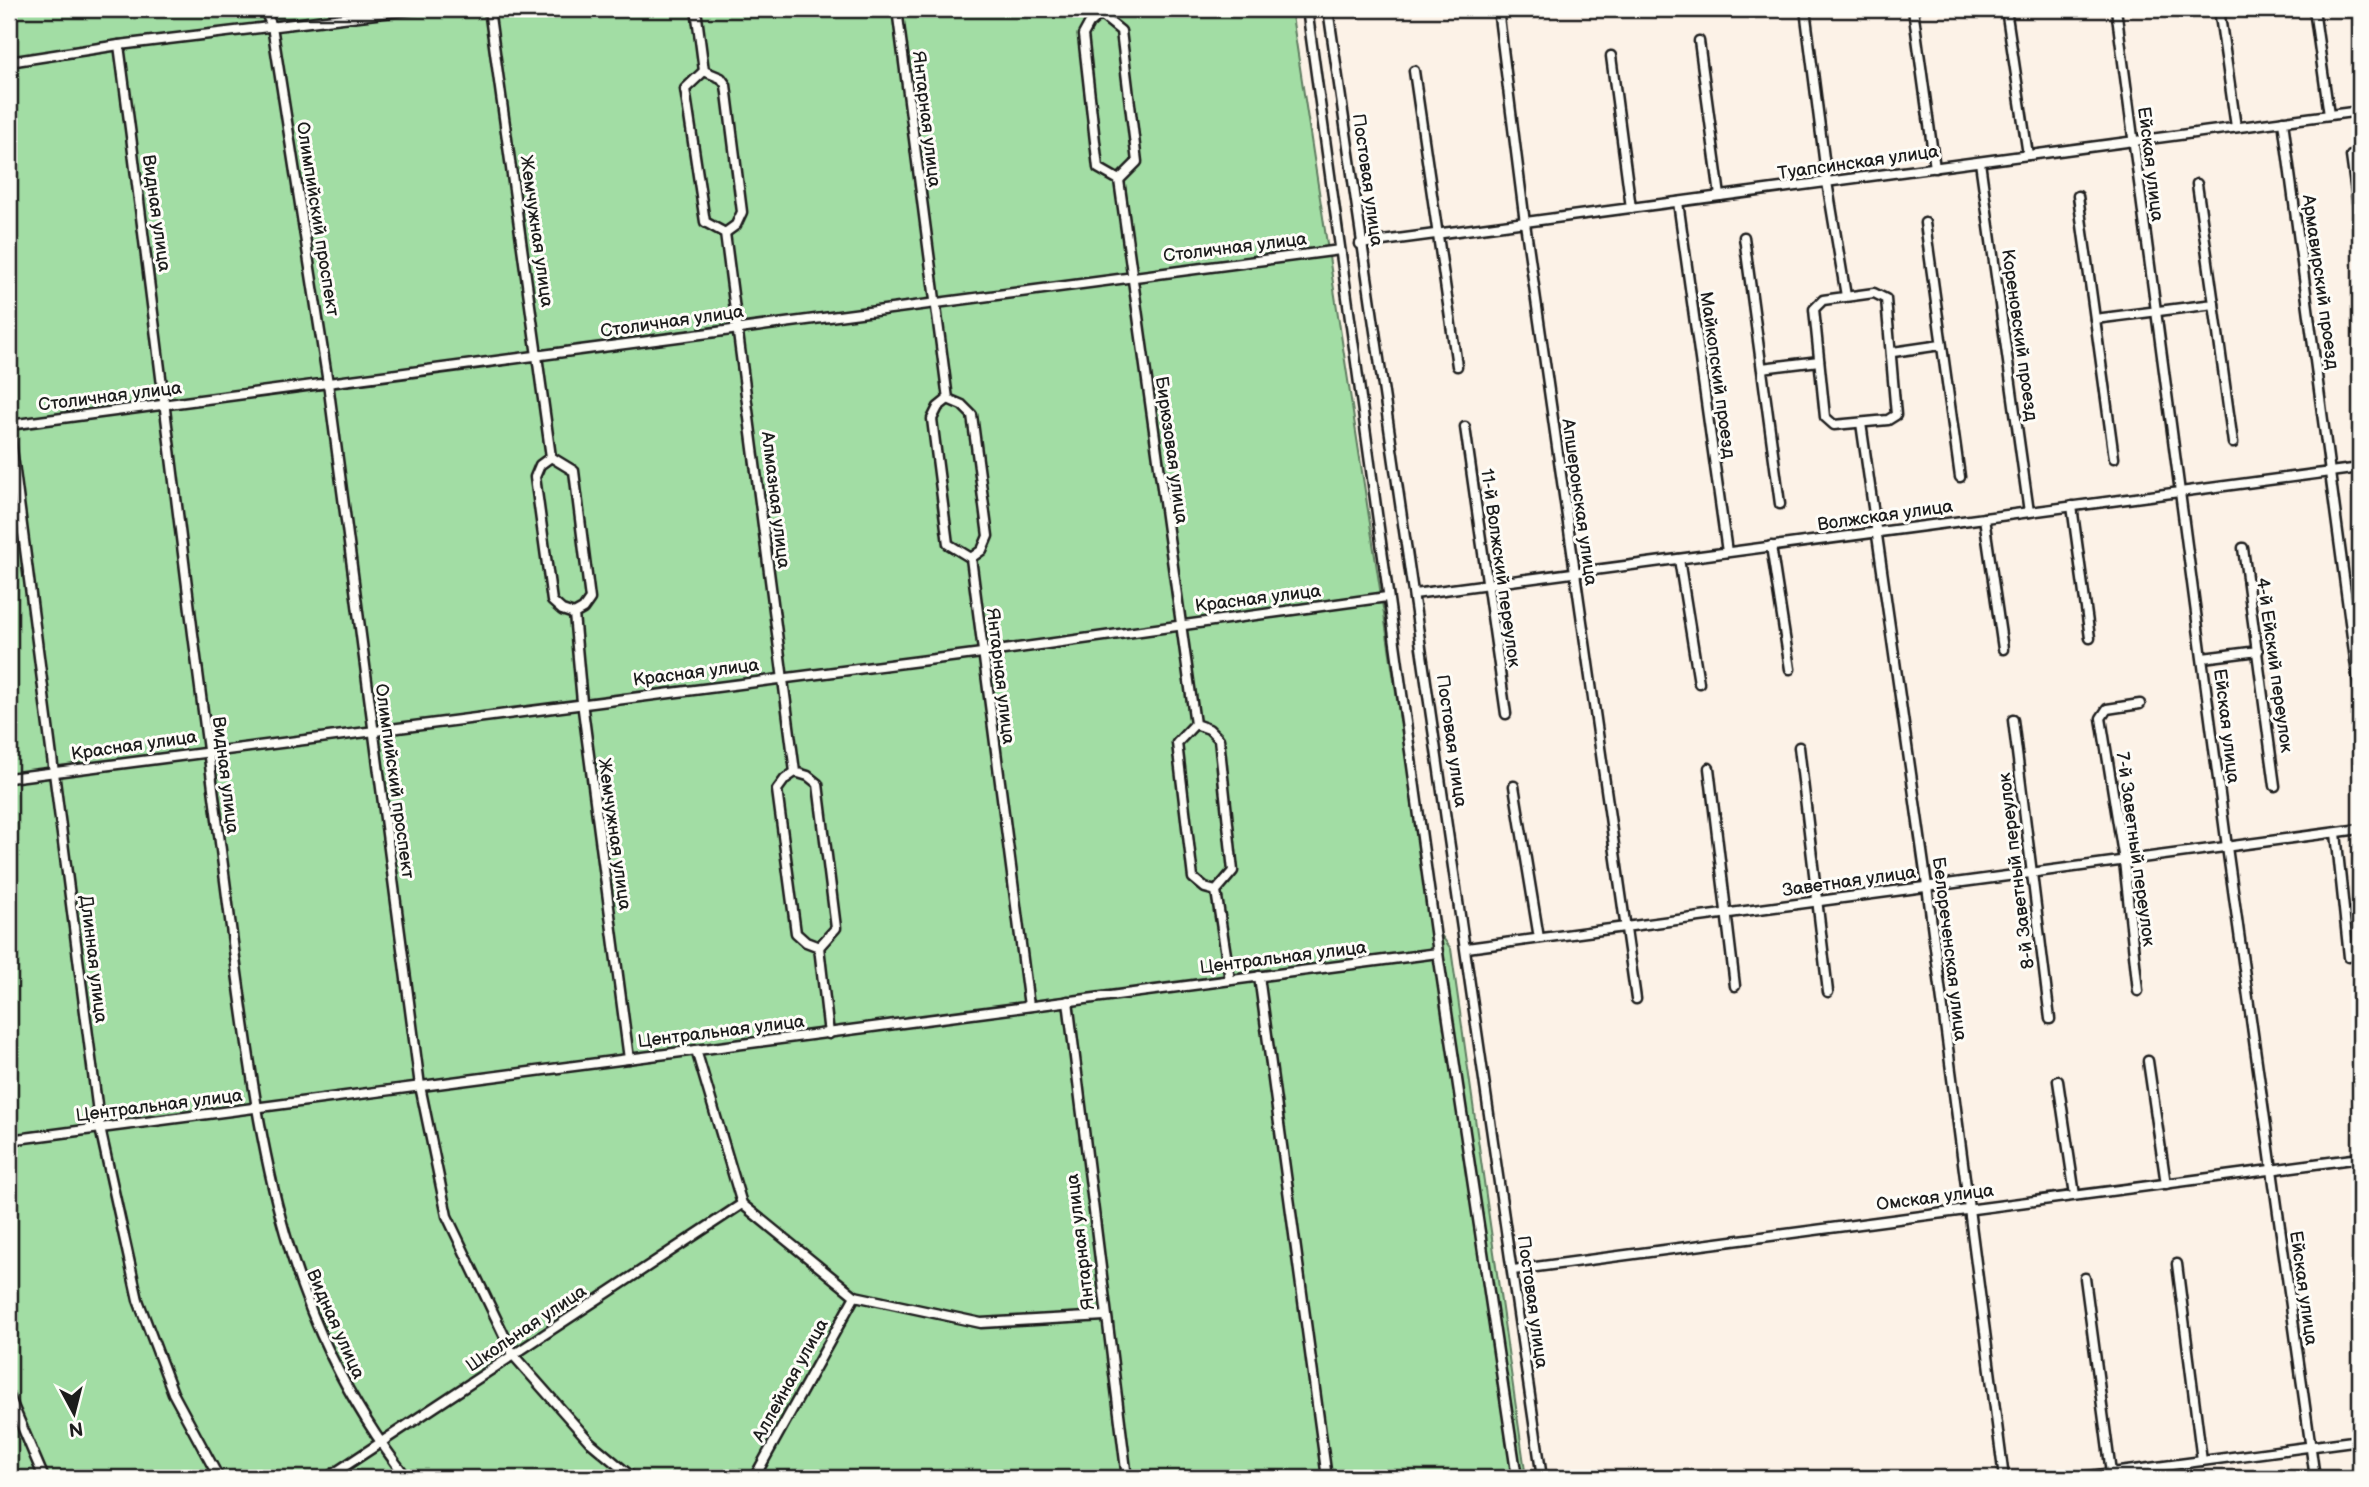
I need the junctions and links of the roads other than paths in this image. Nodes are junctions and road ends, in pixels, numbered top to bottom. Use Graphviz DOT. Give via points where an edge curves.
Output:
graph roads {
  1 [pos="264,9"];
  2 [pos="417,9"];
  3 [pos="489,9"];
  4 [pos="695,9"];
  5 [pos="897,9"];
  6 [pos="1307,9"];
  7 [pos="1328,9"];
  8 [pos="1497,9"];
  9 [pos="1805,9"];
  10 [pos="1913,9"];
  11 [pos="2006,9"];
  12 [pos="2116,9"];
  13 [pos="2219,9"];
  14 [pos="2314,9"];
  15 [pos="1100,12"];
  16 [pos="272,26"];
  17 [pos="1699,41"];
  18 [pos="119,45"];
  19 [pos="1611,56"];
  20 [pos="9,62"];
  21 [pos="704,71"];
  22 [pos="1414,71"];
  23 [pos="2360,111"];
  24 [pos="2329,115"];
  25 [pos="2283,121"];
  26 [pos="2236,127"];
  27 [pos="2132,142"];
  28 [pos="2028,155"];
  29 [pos="2351,156"];
  30 [pos="1980,162"];
  31 [pos="1935,168"];
  32 [pos="1119,180"];
  33 [pos="1827,182"];
  34 [pos="2197,184"];
  35 [pos="1720,196"];
  36 [pos="2078,196"];
  37 [pos="1678,202"];
  38 [pos="1631,208"];
  39 [pos="1525,223"];
  40 [pos="1925,223"];
  41 [pos="2360,223"];
  42 [pos="724,233"];
  43 [pos="1439,234"];
  44 [pos="1744,237"];
  45 [pos="1360,244"];
  46 [pos="1340,250"];
  47 [pos="1133,275"];
  48 [pos="1846,296"];
  49 [pos="935,301"];
  50 [pos="2214,304"];
  51 [pos="2154,311"];
  52 [pos="2095,319"];
  53 [pos="738,328"];
  54 [pos="1941,345"];
  55 [pos="1893,352"];
  56 [pos="538,355"];
  57 [pos="1819,362"];
  58 [pos="1457,366"];
  59 [pos="1762,368"];
  60 [pos="328,383"];
  61 [pos="948,399"];
  62 [pos="166,405"];
  63 [pos="1861,424"];
  64 [pos="9,425"];
  65 [pos="1465,427"];
  66 [pos="2233,443"];
  67 [pos="551,457"];
  68 [pos="2114,458"];
  69 [pos="2360,468"];
  70 [pos="2330,472"];
  71 [pos="1960,477"];
  72 [pos="2180,492"];
  73 [pos="1780,504"];
  74 [pos="2072,506"];
  75 [pos="2029,512"];
  76 [pos="1984,518"];
  77 [pos="1876,532"];
  78 [pos="1771,546"];
  79 [pos="2244,548"];
  80 [pos="1727,552"];
  81 [pos="971,558"];
  82 [pos="1679,559"];
  83 [pos="1574,573"];
  84 [pos="1488,584"];
  85 [pos="1414,594"];
  86 [pos="1387,597"];
  87 [pos="574,614"];
  88 [pos="1180,624"];
  89 [pos="2090,638"];
  90 [pos="2003,649"];
  91 [pos="2258,651"];
  92 [pos="982,653"];
  93 [pos="2203,658"];
  94 [pos="1790,669"];
  95 [pos="782,676"];
  96 [pos="1699,683"];
  97 [pos="2360,697"];
  98 [pos="582,702"];
  99 [pos="2140,704"];
  100 [pos="1506,714"];
  101 [pos="2013,720"];
  102 [pos="1195,724"];
  103 [pos="372,730"];
  104 [pos="1799,747"];
  105 [pos="207,752"];
  106 [pos="1709,768"];
  107 [pos="55,772"];
  108 [pos="795,772"];
  109 [pos="9,778"];
  110 [pos="1514,786"];
  111 [pos="2275,786"];
  112 [pos="2360,829"];
  113 [pos="2336,833"];
  114 [pos="2227,847"];
  115 [pos="2124,860"];
  116 [pos="2032,873"];
  117 [pos="1927,886"];
  118 [pos="1216,891"];
  119 [pos="1816,902"];
  120 [pos="1725,912"];
  121 [pos="1625,925"];
  122 [pos="1539,937"];
  123 [pos="819,947"];
  124 [pos="1467,948"];
  125 [pos="1438,953"];
  126 [pos="2350,957"];
  127 [pos="1259,976"];
  128 [pos="1230,980"];
  129 [pos="1734,986"];
  130 [pos="2138,991"];
  131 [pos="1828,992"];
  132 [pos="1636,999"];
  133 [pos="1068,1001"];
  134 [pos="1029,1006"];
  135 [pos="2050,1018"];
  136 [pos="829,1034"];
  137 [pos="696,1050"];
  138 [pos="629,1059"];
  139 [pos="2148,1061"];
  140 [pos="2058,1081"];
  141 [pos="420,1086"];
  142 [pos="255,1108"];
  143 [pos="100,1128"];
  144 [pos="9,1140"];
  145 [pos="2360,1158"];
  146 [pos="2271,1169"];
  147 [pos="2166,1184"];
  148 [pos="2075,1195"];
  149 [pos="742,1203"];
  150 [pos="1966,1209"];
  151 [pos="2177,1264"];
  152 [pos="1513,1270"];
  153 [pos="2085,1278"];
  154 [pos="855,1296"];
  155 [pos="1105,1316"];
  156 [pos="514,1356"];
  157 [pos="9,1396"];
  158 [pos="2360,1440"];
  159 [pos="380,1444"];
  160 [pos="2311,1447"];
  161 [pos="2202,1461"];
  162 [pos="2111,1473"];
  163 [pos="44,1478"];
  164 [pos="219,1478"];
  165 [pos="327,1478"];
  166 [pos="407,1478"];
  167 [pos="633,1478"];
  168 [pos="754,1478"];
  169 [pos="1127,1478"];
  170 [pos="1327,1478"];
  171 [pos="1517,1478"];
  172 [pos="1542,1478"];
  173 [pos="2004,1478"];
  174 [pos="2074,1478"];
  175 [pos="2315,1478"];
  1 -- 16 [label="street, Олимпийский проспект"];
  2 -- 16 [label="street"];
  3 -- 56 [label="street, Жемчужная улица"];
  4 -- 21 [label="street"];
  5 -- 49 [label="street, Янтарная улица"];
  6 -- 46 [label="street, Постовая улица"];
  7 -- 45 [label="street, Постовая улица"];
  8 -- 39 [label="street, Апшеронская улица"];
  9 -- 33 [label="street"];
  10 -- 31 [label="street"];
  11 -- 28 [label="street"];
  12 -- 27 [label="street, Ейская улица"];
  13 -- 26 [label="street"];
  14 -- 24 [label="street"];
  15 -- 32 [label="street" via="1121,31 1137,162"];
  15 -- 32 [label="street" via="1083,35 1098,168"];
  16 -- 18 [label="street"];
  16 -- 60 [label="street, Олимпийский проспект"];
  17 -- 35 [label="street"];
  18 -- 20 [label="street"];
  18 -- 62 [label="street, Видная улица"];
  19 -- 38 [label="street"];
  21 -- 42 [label="street" via="685,89 705,222"];
  21 -- 42 [label="street" via="726,85 740,199 739,220"];
  22 -- 43 [label="street"];
  23 -- 24 [label="street, Туапсинская улица"];
  24 -- 25 [label="street, Туапсинская улица"];
  25 -- 26 [label="street, Туапсинская улица"];
  25 -- 70 [label="street, Армавирский проезд"];
  26 -- 27 [label="street, Туапсинская улица"];
  27 -- 28 [label="street, Туапсинская улица"];
  27 -- 51 [label="street, Ейская улица"];
  28 -- 30 [label="street, Туапсинская улица"];
  29 -- 41 [label="street"];
  30 -- 31 [label="street, Туапсинская улица"];
  30 -- 75 [label="street, Кореновский проезд"];
  31 -- 33 [label="street, Туапсинская улица"];
  32 -- 47 [label="street, Бирюзовая улица"];
  33 -- 35 [label="street, Туапсинская улица"];
  33 -- 48 [label="street"];
  34 -- 50 [label="street"];
  35 -- 37 [label="street, Туапсинская улица"];
  36 -- 52 [label="street"];
  37 -- 38 [label="street, Туапсинская улица"];
  37 -- 80 [label="street, Майкопский проезд"];
  38 -- 39 [label="street, Туапсинская улица"];
  39 -- 43 [label="street, Туапсинская улица"];
  39 -- 83 [label="street, Апшеронская улица"];
  40 -- 54 [label="street"];
  42 -- 53 [label="street, Алмазная улица"];
  43 -- 45 [label="street, Туапсинская улица"];
  43 -- 58 [label="street"];
  44 -- 59 [label="street"];
  45 -- 85 [label="street, Постовая улица"];
  46 -- 47 [label="street, Столичная улица"];
  46 -- 86 [label="street, Постовая улица"];
  47 -- 49 [label="street, Столичная улица"];
  47 -- 88 [label="street, Бирюзовая улица"];
  48 -- 55 [label="street" via="1874,293 1886,299"];
  48 -- 57 [label="street" via="1823,300 1814,309"];
  49 -- 53 [label="street, Столичная улица"];
  49 -- 61 [label="street, Янтарная улица"];
  50 -- 51 [label="street"];
  50 -- 66 [label="street"];
  51 -- 52 [label="street"];
  51 -- 72 [label="street, Ейская улица"];
  52 -- 68 [label="street"];
  53 -- 56 [label="street, Столичная улица"];
  53 -- 95 [label="street, Алмазная улица"];
  54 -- 55 [label="street"];
  54 -- 71 [label="street"];
  55 -- 63 [label="street" via="1896,415"];
  56 -- 60 [label="street, Столичная улица"];
  56 -- 67 [label="street, Жемчужная улица"];
  57 -- 59 [label="street"];
  57 -- 63 [label="street" via="1825,417 1838,426"];
  59 -- 73 [label="street"];
  60 -- 62 [label="street, Столичная улица"];
  60 -- 103 [label="street, Олимпийский проспект"];
  61 -- 81 [label="street" via="932,419 948,544"];
  61 -- 81 [label="street" via="972,415 988,536 982,550"];
  62 -- 64 [label="street, Столичная улица"];
  62 -- 105 [label="street, Видная улица"];
  63 -- 77 [label="street, Белореченская улица"];
  64 -- 107 [label="street, Длинная улица"];
  65 -- 84 [label="street, 11-й Волжский переулок"];
  67 -- 87 [label="street" via="540,465 535,477 552,601"];
  67 -- 87 [label="street" via="574,471 590,598"];
  69 -- 70 [label="street, Волжская улица"];
  70 -- 72 [label="street, Волжская улица"];
  70 -- 97 [label="street, Армавирский проезд"];
  72 -- 74 [label="street, Волжская улица"];
  72 -- 93 [label="street, Ейская улица"];
  74 -- 75 [label="street, Волжская улица"];
  74 -- 89 [label="street"];
  75 -- 76 [label="street, Волжская улица"];
  76 -- 77 [label="street, Волжская улица"];
  76 -- 90 [label="street"];
  77 -- 78 [label="street, Волжская улица"];
  77 -- 117 [label="street, Белореченская улица"];
  78 -- 80 [label="street, Волжская улица"];
  78 -- 94 [label="street"];
  79 -- 91 [label="street, 4-й Ейский переулок"];
  80 -- 82 [label="street, Волжская улица"];
  81 -- 92 [label="street, Янтарная улица"];
  82 -- 83 [label="street, Волжская улица"];
  82 -- 96 [label="street"];
  83 -- 84 [label="street, Волжская улица"];
  83 -- 121 [label="street, Апшеронская улица"];
  84 -- 85 [label="street, Волжская улица"];
  84 -- 100 [label="street, 11-й Волжский переулок"];
  85 -- 124 [label="street, Постовая улица"];
  86 -- 88 [label="street, Красная улица"];
  86 -- 125 [label="street, Постовая улица"];
  87 -- 98 [label="street, Жемчужная улица"];
  88 -- 92 [label="street, Красная улица"];
  88 -- 102 [label="street, Бирюзовая улица"];
  91 -- 93 [label="street"];
  91 -- 111 [label="street, 4-й Ейский переулок"];
  92 -- 95 [label="street, Красная улица"];
  92 -- 134 [label="street, Янтарная улица"];
  93 -- 114 [label="street, Ейская улица"];
  95 -- 98 [label="street, Красная улица"];
  95 -- 108 [label="street, Алмазная улица"];
  98 -- 103 [label="street, Красная улица"];
  98 -- 138 [label="street, Жемчужная улица"];
  99 -- 115 [label="street, 7-й Заветный переулок" via="2102,712"];
  101 -- 116 [label="street, 8-й Заветный переулок"];
  102 -- 118 [label="street" via="1219,739 1233,871"];
  102 -- 118 [label="street" via="1177,743 1191,864 1193,878"];
  103 -- 105 [label="street, Красная улица"];
  103 -- 141 [label="street, Олимпийский проспект"];
  104 -- 119 [label="street"];
  105 -- 107 [label="street, Красная улица"];
  105 -- 142 [label="street, Видная улица"];
  106 -- 120 [label="street"];
  107 -- 109 [label="street, Красная улица"];
  107 -- 143 [label="street, Длинная улица"];
  108 -- 123 [label="street" via="818,784 836,928"];
  108 -- 123 [label="street" via="777,790 796,933"];
  110 -- 122 [label="street"];
  112 -- 113 [label="street, Заветная улица"];
  113 -- 114 [label="street, Заветная улица"];
  113 -- 126 [label="street"];
  114 -- 115 [label="street, Заветная улица"];
  114 -- 146 [label="street, Ейская улица"];
  115 -- 116 [label="street, Заветная улица"];
  115 -- 130 [label="street, 7-й Заветный переулок"];
  116 -- 117 [label="street, Заветная улица"];
  116 -- 135 [label="street, 8-й Заветный переулок"];
  117 -- 119 [label="street, Заветная улица"];
  117 -- 150 [label="street, Белореченская улица"];
  118 -- 128 [label="street"];
  119 -- 120 [label="street, Заветная улица"];
  119 -- 131 [label="street"];
  120 -- 121 [label="street, Заветная улица"];
  120 -- 129 [label="street"];
  121 -- 122 [label="street, Заветная улица"];
  121 -- 132 [label="street, Апшеронская улица"];
  122 -- 124 [label="street, Заветная улица"];
  123 -- 136 [label="street"];
  124 -- 152 [label="street, Постовая улица"];
  125 -- 127 [label="street, Центральная улица"];
  125 -- 171 [label="street, Постовая улица"];
  127 -- 128 [label="street, Центральная улица"];
  127 -- 170 [label="street"];
  128 -- 133 [label="street, Центральная улица"];
  133 -- 134 [label="street, Центральная улица"];
  133 -- 155 [label="street, Янтарная улица"];
  134 -- 136 [label="street, Центральная улица"];
  136 -- 137 [label="street, Центральная улица"];
  137 -- 138 [label="street, Центральная улица"];
  137 -- 149 [label="street"];
  138 -- 141 [label="street, Центральная улица"];
  139 -- 147 [label="street"];
  140 -- 148 [label="street"];
  141 -- 142 [label="street, Центральная улица"];
  141 -- 156 [label="street, Олимпийский проспект" via="447,1216"];
  142 -- 143 [label="street, Центральная улица"];
  142 -- 159 [label="street, Видная улица" via="288,1252 310,1314"];
  143 -- 144 [label="street, Центральная улица"];
  143 -- 164 [label="street, Длинная улица" via="138,1300 173,1393"];
  145 -- 146 [label="street, Омская улица"];
  146 -- 147 [label="street, Омская улица"];
  146 -- 160 [label="street, Ейская улица"];
  147 -- 148 [label="street, Омская улица"];
  148 -- 150 [label="street, Омская улица"];
  149 -- 154 [label="street"];
  149 -- 156 [label="street, Школьная улица"];
  150 -- 152 [label="street, Омская улица"];
  150 -- 173 [label="street, Белореченская улица"];
  151 -- 161 [label="street"];
  152 -- 172 [label="street, Постовая улица"];
  153 -- 162 [label="street"];
  154 -- 155 [label="street" via="981,1323"];
  154 -- 168 [label="street, Аллейная улица"];
  155 -- 169 [label="street, Янтарная улица"];
  156 -- 159 [label="street, Школьная улица"];
  156 -- 167 [label="street, Олимпийский проспект" via="590,1442"];
  157 -- 163 [label="street"];
  158 -- 160 [label="street"];
  159 -- 165 [label="street, Школьная улица"];
  159 -- 166 [label="street, Видная улица"];
  160 -- 161 [label="street"];
  160 -- 175 [label="street, Ейская улица"];
  161 -- 162 [label="street"];
  162 -- 174 [label="street"];
}
